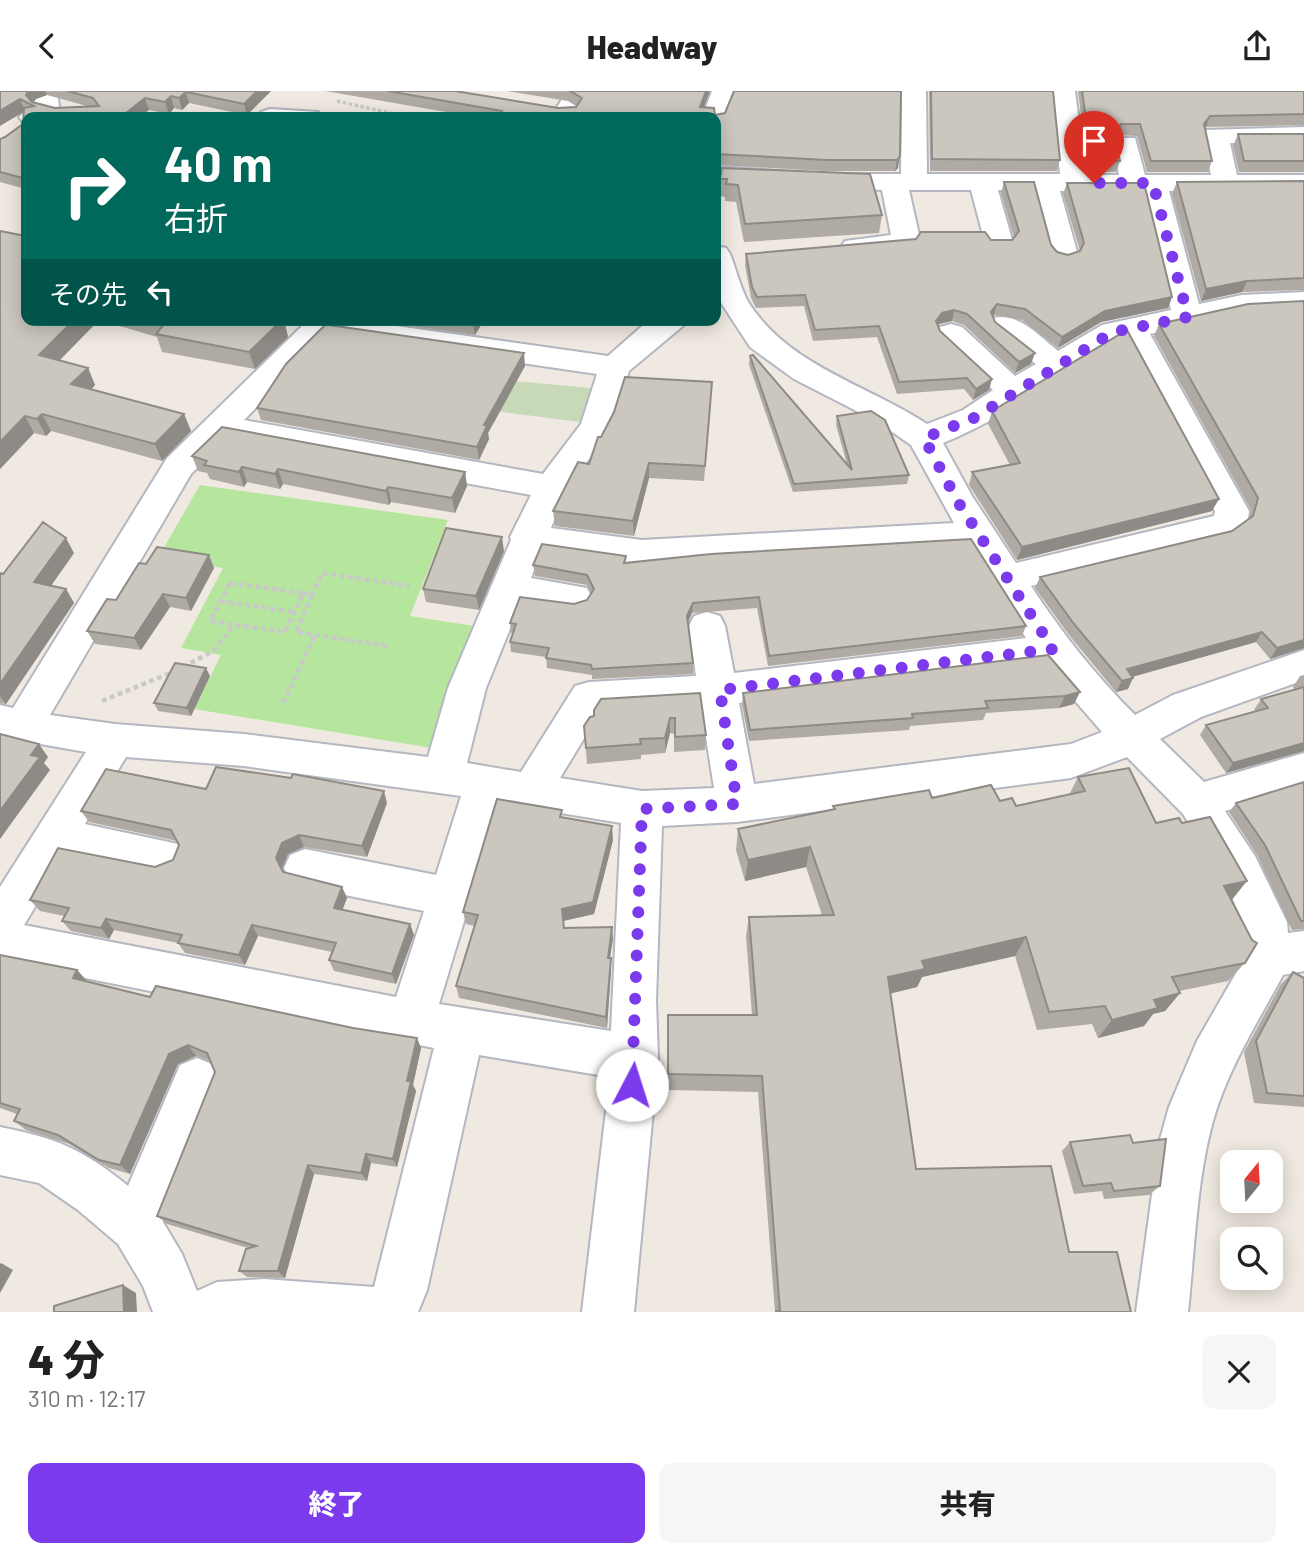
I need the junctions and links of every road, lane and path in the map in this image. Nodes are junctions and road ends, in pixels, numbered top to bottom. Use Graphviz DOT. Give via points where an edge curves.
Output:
graph roads {
  1 [pos="724,91"];
  2 [pos="914,91"];
  3 [pos="1063,96"];
  4 [pos="335,101"];
  5 [pos="1091,104"];
  6 [pos="385,112"];
  7 [pos="717,112"];
  8 [pos="1304,135"];
  9 [pos="1126,142"];
  10 [pos="721,175"];
  11 [pos="904,183"];
  12 [pos="982,183"];
  13 [pos="1045,183"];
  14 [pos="1074,183"];
  15 [pos="1144,183"];
  16 [pos="1304,183"];
  17 [pos="1226,184"];
  18 [pos="999,243"];
  19 [pos="826,249"];
  20 [pos="725,255"];
  21 [pos="1064,255"];
  22 [pos="1304,301"];
  23 [pos="724,302"];
  24 [pos="1188,317"];
  25 [pos="1005,325"];
  26 [pos="309,326"];
  27 [pos="342,326"];
  28 [pos="506,326"];
  29 [pos="661,326"];
  30 [pos="1132,329"];
  31 [pos="951,334"];
  32 [pos="494,347"];
  33 [pos="1057,365"];
  34 [pos="615,367"];
  35 [pos="1013,391"];
  36 [pos="220,427"];
  37 [pos="924,438"];
  38 [pos="551,487"];
  39 [pos="981,534"];
  40 [pos="527,537"];
  41 [pos="1009,578"];
  42 [pos="410,586"];
  43 [pos="507,588"];
  44 [pos="303,593"];
  45 [pos="313,595"];
  46 [pos="574,598"];
  47 [pos="220,601"];
  48 [pos="294,612"];
  49 [pos="234,624"];
  50 [pos="708,626"];
  51 [pos="315,635"];
  52 [pos="388,646"];
  53 [pos="1053,649"];
  54 [pos="1304,665"];
  55 [pos="720,690"];
  56 [pos="96,703"];
  57 [pos="284,703"];
  58 [pos="11,724"];
  59 [pos="1130,736"];
  60 [pos="115,740"];
  61 [pos="1304,770"];
  62 [pos="464,781"];
  63 [pos="530,792"];
  64 [pos="1197,802"];
  65 [pos="737,804"];
  66 [pos="642,809"];
  67 [pos="55,836"];
  68 [pos="163,857"];
  69 [pos="306,868"];
  70 [pos="449,897"];
  71 [pos="5,906"];
  72 [pos="0,941"];
  73 [pos="1286,954"];
  74 [pos="411,1023"];
  75 [pos="461,1032"];
  76 [pos="635,1058"];
  77 [pos="197,1081"];
  78 [pos="0,1151"];
  79 [pos="136,1226"];
  80 [pos="179,1312"];
  81 [pos="211,1312"];
  82 [pos="372,1312"];
  83 [pos="379,1312"];
  84 [pos="608,1312"];
  85 [pos="1162,1312"];
  1 -- 7 [label="street"];
  2 -- 11 [label="street"];
  3 -- 5 [label="street"];
  3 -- 14 [label="street"];
  4 -- 6 [label="path"];
  8 -- 17 [label="street" via="1215,135"];
  9 -- 15 [label="street"];
  10 -- 11 [label="street"];
  11 -- 12 [label="street"];
  11 -- 19 [label="street" via="904,242"];
  12 -- 13 [label="street"];
  12 -- 18 [label="street"];
  13 -- 14 [label="street"];
  13 -- 21 [label="street"];
  14 -- 15 [label="street"];
  15 -- 17 [label="street"];
  15 -- 24 [label="street"];
  16 -- 17 [label="street"];
  20 -- 23 [label="street"];
  22 -- 24 [label="street" via="1242,305"];
  23 -- 37 [label="street" via="761,340 805,372 889,414"];
  24 -- 30 [label="street"];
  25 -- 33 [label="street"];
  26 -- 36 [label="street"];
  27 -- 32 [label="street"];
  28 -- 32 [label="street"];
  29 -- 34 [label="street"];
  30 -- 33 [label="street" via="1113,332"];
  30 -- 41 [label="street" via="1232,511 1231,520 1225,527"];
  31 -- 35 [label="street"];
  32 -- 34 [label="street"];
  33 -- 35 [label="street"];
  34 -- 38 [label="street" via="596,427"];
  35 -- 37 [label="street" via="974,418"];
  36 -- 38 [label="street"];
  36 -- 58 [label="street" via="179,466"];
  37 -- 39 [label="street"];
  38 -- 40 [label="street"];
  39 -- 40 [label="street" via="642,553"];
  39 -- 41 [label="street"];
  40 -- 43 [label="street"];
  41 -- 53 [label="street"];
  42 -- 45 [label="path" via="323,573"];
  43 -- 46 [label="street"];
  43 -- 62 [label="street" via="467,688"];
  44 -- 45 [label="path"];
  44 -- 47 [label="path" via="230,583"];
  44 -- 48 [label="path"];
  45 -- 51 [label="path" via="296,632"];
  47 -- 48 [label="path"];
  47 -- 49 [label="path" via="210,621"];
  48 -- 49 [label="path" via="285,632"];
  49 -- 56 [label="path" via="225,640 205,658"];
  50 -- 55 [label="street"];
  51 -- 52 [label="path"];
  51 -- 57 [label="path"];
  53 -- 55 [label="street"];
  53 -- 59 [label="street"];
  54 -- 59 [label="street" via="1187,706"];
  55 -- 63 [label="street" via="589,697"];
  55 -- 65 [label="street"];
  58 -- 60 [label="street"];
  59 -- 64 [label="street"];
  59 -- 65 [label="street" via="1072,761"];
  60 -- 62 [label="street" via="244,750"];
  60 -- 67 [label="street"];
  61 -- 64 [label="street"];
  62 -- 63 [label="street"];
  62 -- 70 [label="street"];
  63 -- 66 [label="street"];
  64 -- 73 [label="street"];
  65 -- 66 [label="street"];
  66 -- 76 [label="street" via="633,1000"];
  67 -- 68 [label="street"];
  67 -- 71 [label="street"];
  69 -- 70 [label="street"];
  70 -- 74 [label="street"];
  72 -- 74 [label="street"];
  73 -- 85 [label="street" via="1213,1057 1193,1107 1183,1143"];
  74 -- 75 [label="street"];
  75 -- 76 [label="street"];
  75 -- 83 [label="street" via="401,1290 394,1305"];
  76 -- 84 [label="street"];
  77 -- 79 [label="street"];
  78 -- 79 [label="street" via="49,1161"];
  79 -- 80 [label="street" via="164,1272"];
  81 -- 82 [label="street" via="264,1305"];
}
